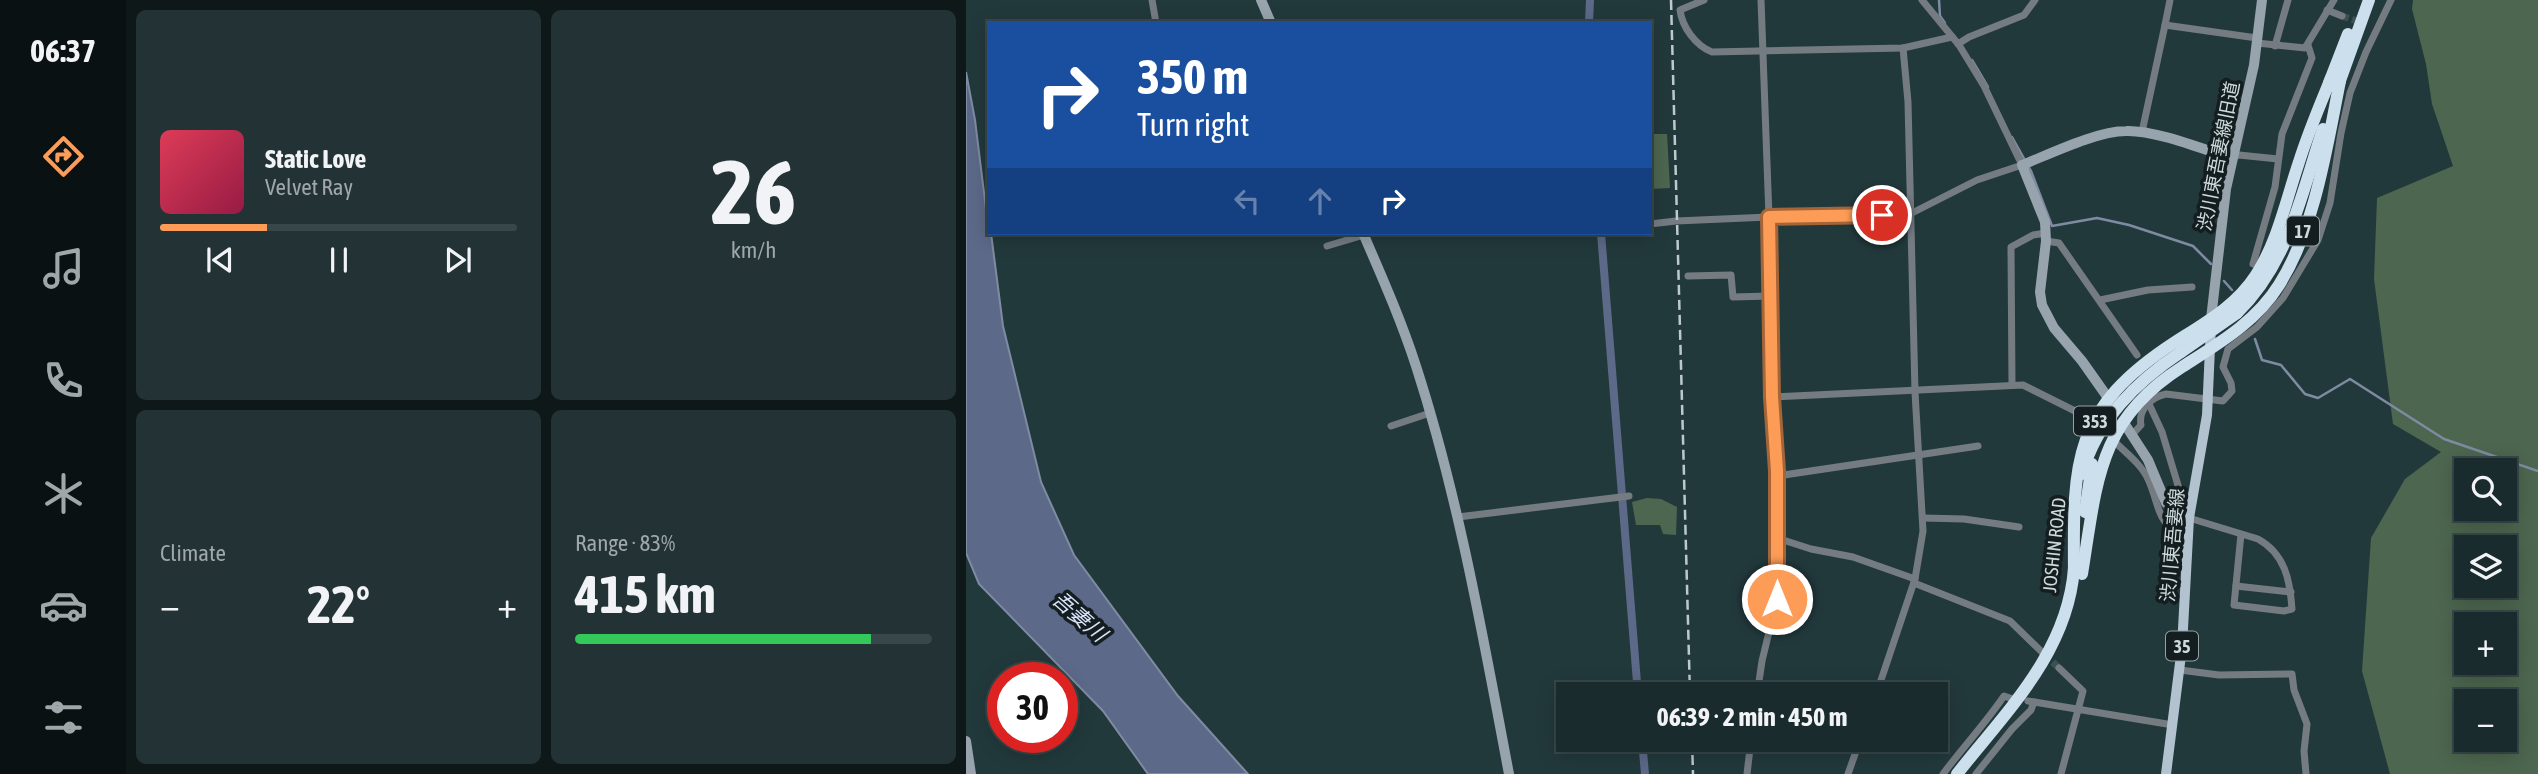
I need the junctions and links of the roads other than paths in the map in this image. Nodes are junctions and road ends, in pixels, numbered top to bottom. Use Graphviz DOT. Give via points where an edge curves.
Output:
graph roads {
  1 [pos="1152,0"];
  2 [pos="1261,0"];
  3 [pos="1704,0"];
  4 [pos="1761,0"];
  5 [pos="1922,0"];
  6 [pos="2035,0"];
  7 [pos="2170,0"];
  8 [pos="2262,0"];
  9 [pos="2288,0"];
  10 [pos="2334,0"];
  11 [pos="2361,0"];
  12 [pos="2370,0"];
  13 [pos="2391,0"];
  14 [pos="2327,10"];
  15 [pos="2343,16"];
  16 [pos="1156,21"];
  17 [pos="1270,21"];
  18 [pos="2367,24"];
  19 [pos="2165,25"];
  20 [pos="2377,29"];
  21 [pos="2257,40"];
  22 [pos="1958,41"];
  23 [pos="2308,45"];
  24 [pos="2275,46"];
  25 [pos="1903,48"];
  26 [pos="1763,52"];
  27 [pos="2335,79"];
  28 [pos="2142,132"];
  29 [pos="2231,158"];
  30 [pos="2278,159"];
  31 [pos="2025,163"];
  32 [pos="2275,187"];
  33 [pos="2286,190"];
  34 [pos="2319,200"];
  35 [pos="2330,203"];
  36 [pos="1910,214"];
  37 [pos="1769,217"];
  38 [pos="1652,224"];
  39 [pos="1361,235"];
  40 [pos="1364,235"];
  41 [pos="2046,237"];
  42 [pos="1327,246"];
  43 [pos="2253,264"];
  44 [pos="1688,276"];
  45 [pos="2192,286"];
  46 [pos="1724,296"];
  47 [pos="1770,296"];
  48 [pos="1733,297"];
  49 [pos="2100,300"];
  50 [pos="2237,313"];
  51 [pos="2211,319"];
  52 [pos="2210,349"];
  53 [pos="2137,355"];
  54 [pos="2012,384"];
  55 [pos="1915,392"];
  56 [pos="2106,396"];
  57 [pos="1772,397"];
  58 [pos="2208,400"];
  59 [pos="2149,404"];
  60 [pos="1430,413"];
  61 [pos="2091,419"];
  62 [pos="1391,426"];
  63 [pos="2128,431"];
  64 [pos="2115,442"];
  65 [pos="1978,446"];
  66 [pos="1917,455"];
  67 [pos="1777,476"];
  68 [pos="1629,496"];
  69 [pos="2183,502"];
  70 [pos="1458,517"];
  71 [pos="1923,518"];
  72 [pos="2189,518"];
  73 [pos="2019,527"];
  74 [pos="2241,534"];
  75 [pos="2187,536"];
  76 [pos="1777,538"];
  77 [pos="2078,574"];
  78 [pos="1915,581"];
  79 [pos="2236,586"];
  80 [pos="2291,592"];
  81 [pos="2045,655"];
  82 [pos="2059,668"];
  83 [pos="2180,670"];
  84 [pos="1759,682"];
  85 [pos="1880,682"];
  86 [pos="2013,699"];
  87 [pos="2080,709"];
  88 [pos="2173,725"];
  89 [pos="966,741"];
  90 [pos="1750,752"];
  91 [pos="1856,752"];
  92 [pos="971,774"];
  93 [pos="1510,774"];
  94 [pos="1747,774"];
  95 [pos="1848,774"];
  96 [pos="1943,774"];
  97 [pos="1957,774"];
  98 [pos="1965,774"];
  99 [pos="1976,774"];
  100 [pos="2061,774"];
  101 [pos="2166,774"];
  102 [pos="2306,774"];
  1 -- 16 [label="street"];
  2 -- 17 [label="street"];
  3 -- 26 [label="street" via="1680,10 1688,32 1707,50"];
  4 -- 26 [label="street"];
  5 -- 22 [label="street"];
  6 -- 22 [label="street" via="2024,15"];
  7 -- 19 [label="street"];
  8 -- 21 [label="street, 渋川東吾妻線旧道"];
  9 -- 24 [label="street"];
  10 -- 14 [label="street"];
  11 -- 27 [label="highway, JOSHIN ROAD / 17"];
  12 -- 27 [label="highway, JOSHIN ROAD / 17"];
  13 -- 20 [label="street"];
  14 -- 15 [label="street"];
  14 -- 23 [label="street"];
  18 -- 20 [label="street"];
  19 -- 21 [label="street"];
  19 -- 28 [label="street"];
  20 -- 35 [label="street" via="2345,113"];
  21 -- 24 [label="street"];
  21 -- 29 [label="street, 渋川東吾妻線旧道"];
  22 -- 25 [label="street"];
  22 -- 31 [label="street"];
  23 -- 24 [label="street" via="2300,49"];
  23 -- 30 [label="street" via="2312,58 2282,134"];
  25 -- 26 [label="street"];
  25 -- 36 [label="street"];
  26 -- 37 [label="street"];
  27 -- 50 [label="highway, JOSHIN ROAD / 17" via="2278,259 2265,282"];
  27 -- 51 [label="highway, 17" via="2301,153 2265,260 2244,290"];
  27 -- 52 [label="highway, 17" via="2312,203 2288,268 2256,313"];
  28 -- 29 [label="street"];
  28 -- 31 [label="street" via="2103,135"];
  29 -- 30 [label="street"];
  29 -- 51 [label="street, 渋川東吾妻線旧道"];
  30 -- 32 [label="street"];
  31 -- 36 [label="street" via="1976,180"];
  31 -- 41 [label="street"];
  32 -- 33 [label="street"];
  32 -- 43 [label="street"];
  34 -- 35 [label="street"];
  35 -- 58 [label="street" via="2318,240 2283,299 2228,349 2223,367 2231,383 2230,394 2223,401"];
  36 -- 37 [label="street"];
  36 -- 55 [label="street"];
  37 -- 38 [label="street"];
  37 -- 47 [label="street"];
  39 -- 42 [label="street"];
  40 -- 60 [label="street"];
  41 -- 49 [label="street" via="2059,243"];
  41 -- 54 [label="street" via="2033,235 2011,247"];
  41 -- 56 [label="street" via="2040,292 2045,314"];
  44 -- 48 [label="street" via="1731,275"];
  45 -- 49 [label="street"];
  46 -- 48 [label="street"];
  47 -- 48 [label="street"];
  47 -- 57 [label="street"];
  49 -- 53 [label="street"];
  50 -- 77 [label="highway, JOSHIN ROAD / 353, bridge" via="2147,376 2109,418 2087,488"];
  51 -- 52 [label="main road, 渋川東吾妻線 / 35"];
  51 -- 77 [label="highway, 353" via="2134,373 2091,427 2074,487"];
  52 -- 58 [label="main road, 渋川東吾妻線 / 35"];
  52 -- 77 [label="highway, 353" via="2150,391 2120,424 2099,473"];
  54 -- 55 [label="street"];
  54 -- 61 [label="street" via="2034,389"];
  55 -- 57 [label="street"];
  55 -- 66 [label="street"];
  57 -- 67 [label="street"];
  58 -- 59 [label="street" via="2166,394"];
  58 -- 72 [label="main road, 渋川東吾妻線 / 35"];
  59 -- 63 [label="street" via="2141,412 2140,428"];
  59 -- 69 [label="street"];
  60 -- 62 [label="street"];
  60 -- 70 [label="street"];
  63 -- 72 [label="street" via="2148,460 2166,503"];
  64 -- 75 [label="street" via="2148,478 2162,520"];
  65 -- 66 [label="street"];
  66 -- 67 [label="street"];
  66 -- 71 [label="street"];
  67 -- 76 [label="street"];
  68 -- 70 [label="street"];
  70 -- 93 [label="street"];
  71 -- 73 [label="street"];
  71 -- 78 [label="street"];
  72 -- 74 [label="street"];
  72 -- 75 [label="main road, 渋川東吾妻線 / 35"];
  74 -- 79 [label="street"];
  74 -- 80 [label="street" via="2258,539 2276,553"];
  75 -- 83 [label="main road, 渋川東吾妻線 / 35"];
  76 -- 78 [label="street" via="1853,557"];
  76 -- 84 [label="street" via="1777,599"];
  77 -- 97 [label="highway, JOSHIN ROAD / 353" via="2063,622 2044,661"];
  77 -- 98 [label="highway, JOSHIN ROAD / 353" via="2072,617 2049,666"];
  78 -- 81 [label="street" via="2010,621"];
  78 -- 85 [label="street"];
  79 -- 80 [label="street"];
  79 -- 80 [label="street" via="2234,605 2284,611 2292,609"];
  82 -- 87 [label="street" via="2083,691"];
  83 -- 88 [label="main road, 渋川東吾妻線 / 35"];
  83 -- 102 [label="street" via="2219,675 2292,674 2308,724"];
  86 -- 96 [label="street" via="2004,696"];
  87 -- 88 [label="street"];
  87 -- 99 [label="street" via="2031,702 2031,710"];
  87 -- 100 [label="street"];
  88 -- 101 [label="main road, 渋川東吾妻線 / 35"];
  89 -- 92 [label="street"];
  90 -- 94 [label="street"];
  91 -- 95 [label="street"];
}
